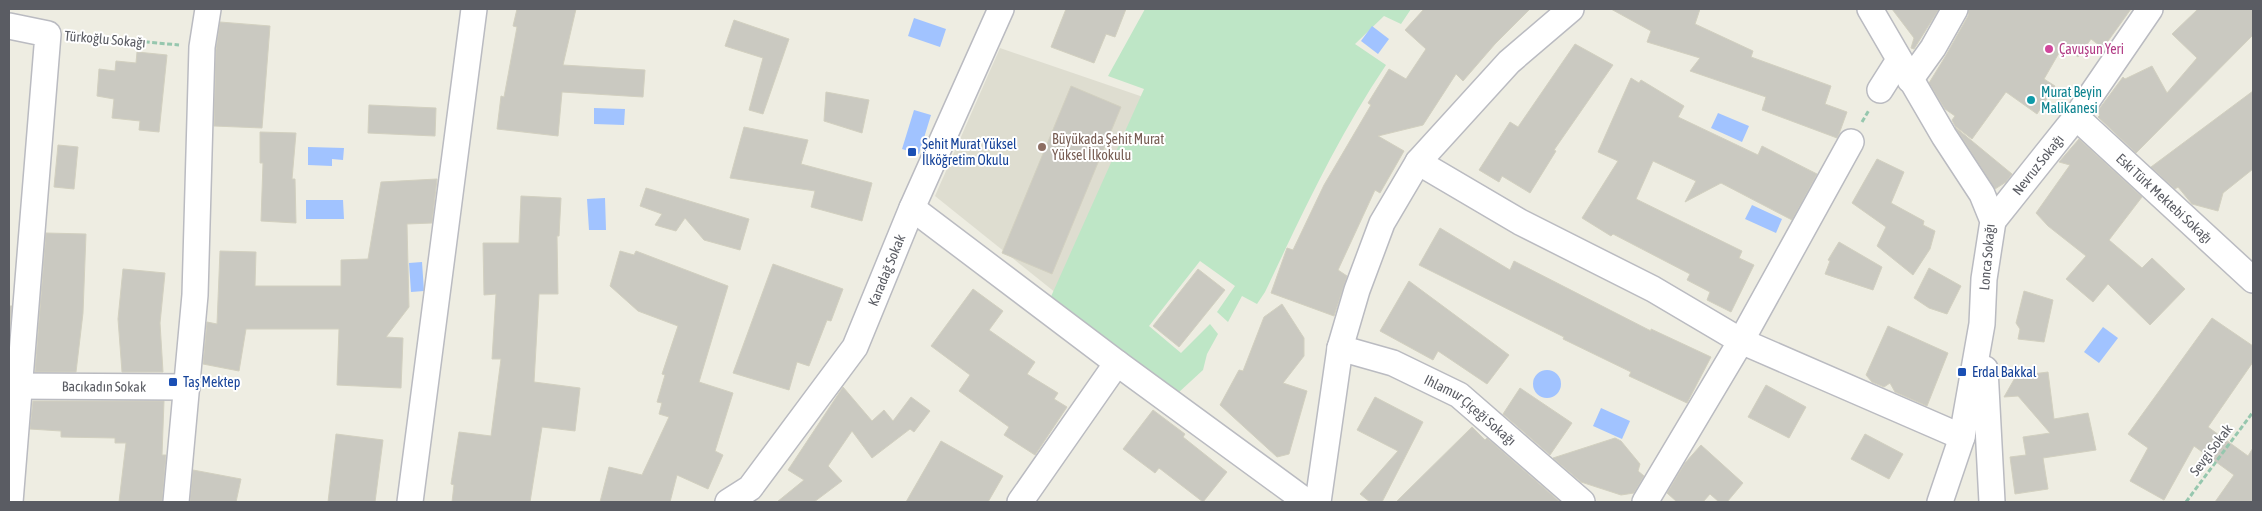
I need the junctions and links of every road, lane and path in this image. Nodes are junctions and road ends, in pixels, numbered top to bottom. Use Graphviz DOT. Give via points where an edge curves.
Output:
graph roads {
  1 [pos="208,9"];
  2 [pos="474,9"];
  3 [pos="1001,9"];
  4 [pos="1571,9"];
  5 [pos="1870,9"];
  6 [pos="1955,9"];
  7 [pos="2150,9"];
  8 [pos="9,26"];
  9 [pos="48,34"];
  10 [pos="202,47"];
  11 [pos="1905,70"];
  12 [pos="1880,90"];
  13 [pos="2076,117"];
  14 [pos="1851,142"];
  15 [pos="1418,162"];
  16 [pos="912,208"];
  17 [pos="1993,221"];
  18 [pos="2253,280"];
  19 [pos="1982,324"];
  20 [pos="1741,341"];
  21 [pos="1340,348"];
  22 [pos="1117,363"];
  23 [pos="15,386"];
  24 [pos="187,386"];
  25 [pos="2253,412"];
  26 [pos="1962,437"];
  27 [pos="10,502"];
  28 [pos="176,502"];
  29 [pos="410,502"];
  30 [pos="728,502"];
  31 [pos="1020,502"];
  32 [pos="1307,502"];
  33 [pos="1318,502"];
  34 [pos="1582,502"];
  35 [pos="1645,502"];
  36 [pos="1940,502"];
  37 [pos="1992,502"];
  38 [pos="2186,502"];
  1 -- 10 [label="street"];
  2 -- 29 [label="street"];
  3 -- 16 [label="street, Karadağ Sokak"];
  4 -- 15 [label="street" via="1509,62"];
  5 -- 11 [label="street, Lonca Sokağı"];
  6 -- 11 [label="street" via="1933,48"];
  7 -- 13 [label="street, Nevruz Sokağı"];
  8 -- 9 [label="street, Türkoğlu Sokağı"];
  9 -- 10 [label="path, Türkoğlu Sokağı"];
  9 -- 23 [label="street"];
  10 -- 24 [label="street" via="195,296"];
  11 -- 12 [label="street"];
  11 -- 17 [label="street, Lonca Sokağı" via="1982,194"];
  12 -- 14 [label="path"];
  13 -- 17 [label="street, Nevruz Sokağı"];
  13 -- 18 [label="street, Eski Türk Mektebi Sokağı"];
  14 -- 20 [label="street"];
  15 -- 20 [label="street" via="1520,222 1653,289"];
  15 -- 21 [label="street" via="1382,223"];
  16 -- 22 [label="street"];
  16 -- 30 [label="street, Karadağ Sokak" via="855,347 750,488"];
  17 -- 19 [label="street, Lonca Sokağı" via="1984,279"];
  19 -- 26 [label="street, Lonca Sokağı"];
  19 -- 37 [label="street"];
  20 -- 26 [label="street"];
  20 -- 35 [label="street"];
  21 -- 33 [label="street"];
  21 -- 34 [label="street, Ihlamur Çiçeği Sokağı" via="1392,364 1459,395"];
  22 -- 31 [label="street"];
  22 -- 32 [label="street"];
  23 -- 24 [label="street, Bacıkadın Sokak"];
  23 -- 27 [label="street"];
  24 -- 28 [label="street"];
  25 -- 38 [label="path, Sevgi Sokak"];
  26 -- 36 [label="street, Lonca Sokağı"];
}
